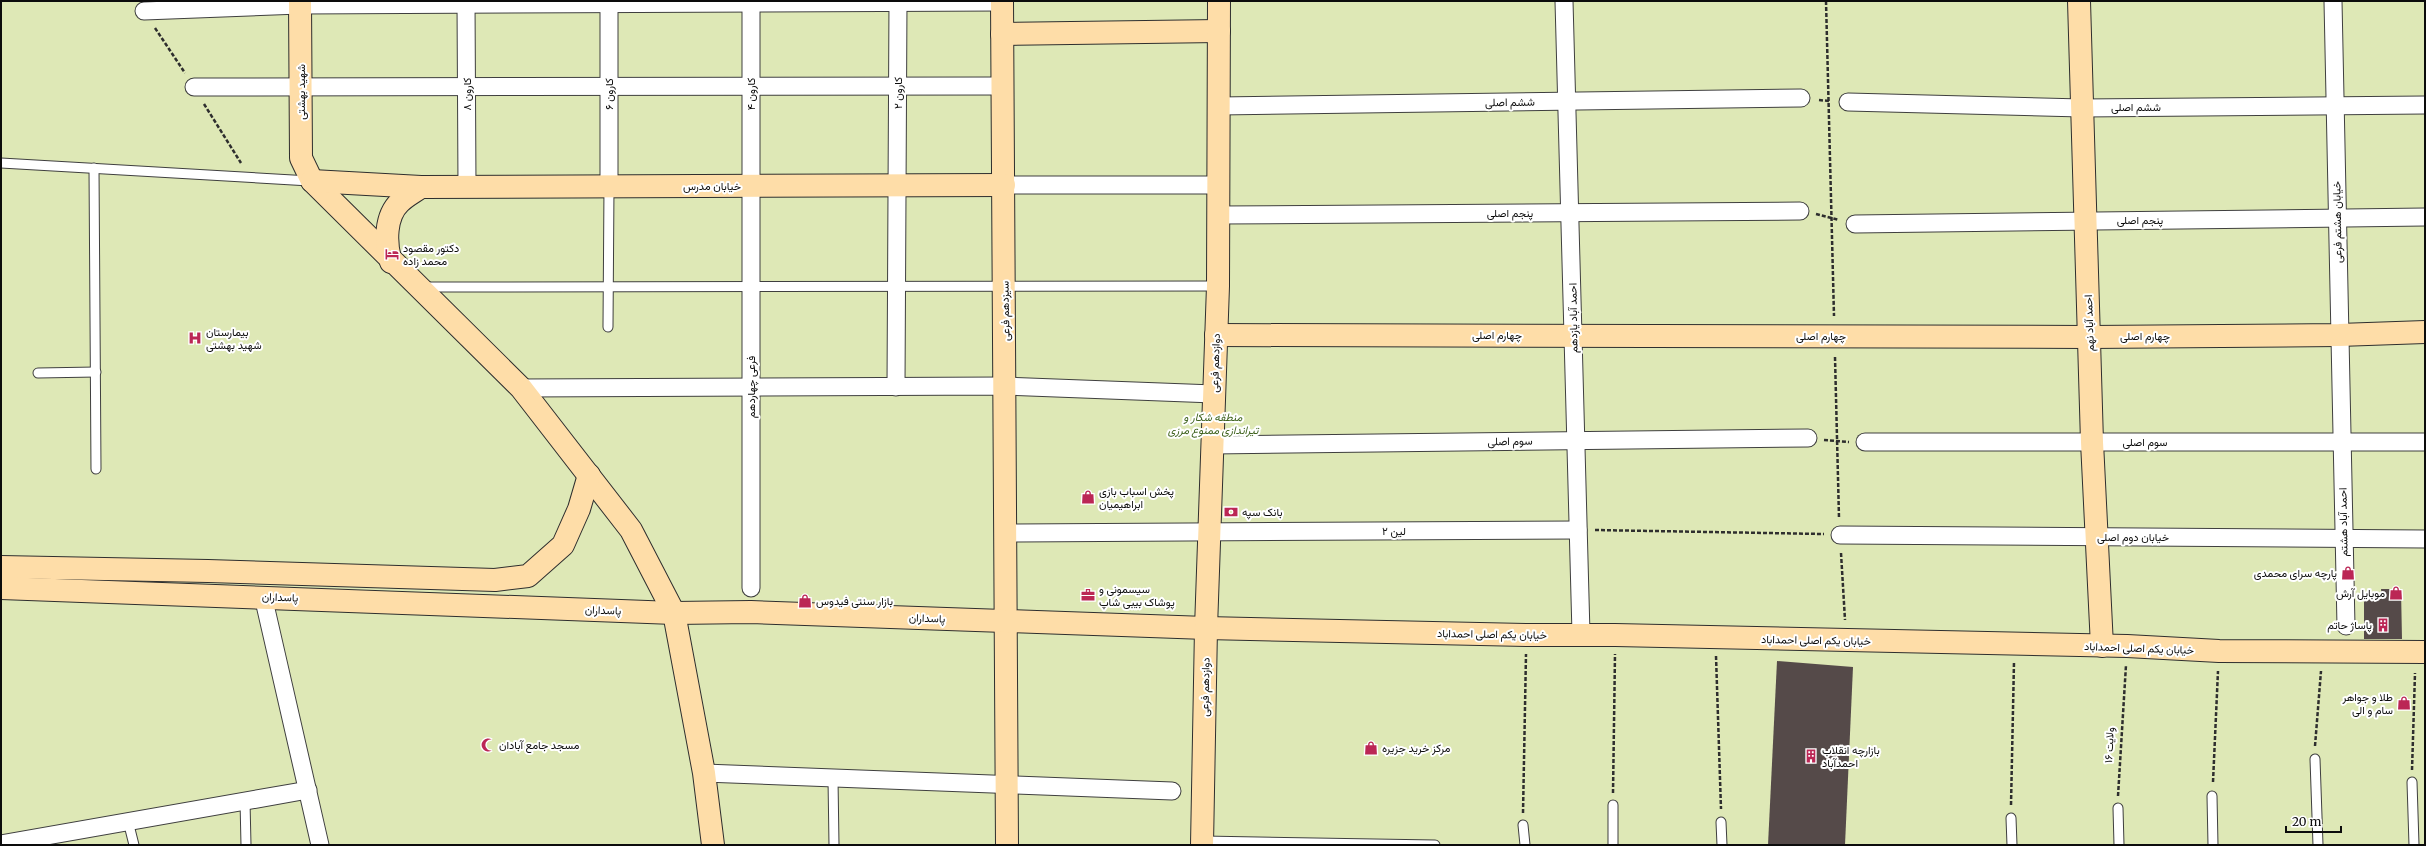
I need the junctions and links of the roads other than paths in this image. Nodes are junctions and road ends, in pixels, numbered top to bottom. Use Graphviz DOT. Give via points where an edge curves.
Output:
graph roads {
  1 [pos="1219,1"];
  2 [pos="1564,1"];
  3 [pos="2079,1"];
  4 [pos="2333,1"];
  5 [pos="751,2"];
  6 [pos="898,2"];
  7 [pos="1002,2"];
  8 [pos="300,3"];
  9 [pos="466,3"];
  10 [pos="609,3"];
  11 [pos="144,11"];
  12 [pos="1219,31"];
  13 [pos="1002,34"];
  14 [pos="301,86"];
  15 [pos="467,86"];
  16 [pos="609,86"];
  17 [pos="751,86"];
  18 [pos="898,86"];
  19 [pos="1003,86"];
  20 [pos="194,87"];
  21 [pos="1801,98"];
  22 [pos="1567,102"];
  23 [pos="1848,102"];
  24 [pos="2425,105"];
  25 [pos="1219,106"];
  26 [pos="2335,106"];
  27 [pos="2082,108"];
  28 [pos="1,163"];
  29 [pos="94,168"];
  30 [pos="312,181"];
  31 [pos="1004,185"];
  32 [pos="1219,185"];
  33 [pos="609,186"];
  34 [pos="751,186"];
  35 [pos="898,186"];
  36 [pos="421,187"];
  37 [pos="467,187"];
  38 [pos="1800,211"];
  39 [pos="1570,213"];
  40 [pos="1219,215"];
  41 [pos="2425,217"];
  42 [pos="2337,219"];
  43 [pos="2086,221"];
  44 [pos="1854,224"];
  45 [pos="391,262"];
  46 [pos="608,286"];
  47 [pos="751,286"];
  48 [pos="896,286"];
  49 [pos="1004,286"];
  50 [pos="1218,286"];
  51 [pos="417,287"];
  52 [pos="608,327"];
  53 [pos="2425,332"];
  54 [pos="1216,335"];
  55 [pos="2340,335"];
  56 [pos="1573,336"];
  57 [pos="2089,337"];
  58 [pos="96,372"];
  59 [pos="38,374"];
  60 [pos="1005,386"];
  61 [pos="751,387"];
  62 [pos="896,387"];
  63 [pos="521,388"];
  64 [pos="1214,394"];
  65 [pos="1808,438"];
  66 [pos="1576,440"];
  67 [pos="1865,442"];
  68 [pos="2092,442"];
  69 [pos="2342,442"];
  70 [pos="2425,442"];
  71 [pos="1212,445"];
  72 [pos="96,469"];
  73 [pos="589,475"];
  74 [pos="1578,530"];
  75 [pos="1007,532"];
  76 [pos="1209,533"];
  77 [pos="1840,535"];
  78 [pos="2096,536"];
  79 [pos="2344,538"];
  80 [pos="2425,539"];
  81 [pos="1,567"];
  82 [pos="1,588"];
  83 [pos="751,588"];
  84 [pos="264,596"];
  85 [pos="674,613"];
  86 [pos="1008,621"];
  87 [pos="2346,626"];
  88 [pos="1206,628"];
  89 [pos="1581,634"];
  90 [pos="2102,646"];
  91 [pos="2420,652"];
  92 [pos="2314,759"];
  93 [pos="704,773"];
  94 [pos="833,779"];
  95 [pos="2412,782"];
  96 [pos="1007,786"];
  97 [pos="308,790"];
  98 [pos="1172,791"];
  99 [pos="2212,796"];
  100 [pos="245,801"];
  101 [pos="1613,805"];
  102 [pos="2118,808"];
  103 [pos="2011,818"];
  104 [pos="128,821"];
  105 [pos="1721,822"];
  106 [pos="1523,826"];
  107 [pos="56,840"];
  108 [pos="1202,843"];
  109 [pos="1,844"];
  110 [pos="134,845"];
  111 [pos="246,845"];
  112 [pos="320,845"];
  113 [pos="713,845"];
  114 [pos="834,845"];
  115 [pos="1007,845"];
  116 [pos="1435,845"];
  117 [pos="1525,845"];
  118 [pos="1613,845"];
  119 [pos="1722,845"];
  120 [pos="2012,845"];
  121 [pos="2119,845"];
  122 [pos="2213,845"];
  123 [pos="2318,845"];
  124 [pos="2414,845"];
  1 -- 12 [label="street, دوازدهم فرعی"];
  2 -- 22 [label="street, احمد آباد یازدهم"];
  3 -- 27 [label="street, احمد آباد نهم"];
  4 -- 26 [label="street, خیابان هشتم فرعی"];
  5 -- 6 [label="street"];
  5 -- 10 [label="street"];
  5 -- 17 [label="street, کارون ۴"];
  6 -- 7 [label="street"];
  6 -- 18 [label="street, کارون ۲"];
  7 -- 13 [label="street, سیزدهم فرعی"];
  8 -- 9 [label="street"];
  8 -- 11 [label="street"];
  8 -- 14 [label="street, شهید بهشتی"];
  9 -- 10 [label="street"];
  9 -- 15 [label="street, کارون ۸"];
  10 -- 16 [label="street, کارون ۶"];
  12 -- 13 [label="street"];
  12 -- 25 [label="street, دوازدهم فرعی"];
  13 -- 19 [label="street, سیزدهم فرعی"];
  14 -- 15 [label="street"];
  14 -- 20 [label="street"];
  14 -- 30 [label="street, شهید بهشتی" via="301,158"];
  15 -- 16 [label="street"];
  15 -- 37 [label="street, کارون ۸"];
  16 -- 17 [label="street"];
  16 -- 33 [label="street, کارون ۶"];
  17 -- 18 [label="street"];
  17 -- 34 [label="street, کارون ۴"];
  18 -- 19 [label="street"];
  18 -- 35 [label="street, کارون ۲"];
  19 -- 31 [label="street, سیزدهم فرعی"];
  21 -- 22 [label="street, ششم اصلی"];
  22 -- 25 [label="street, ششم اصلی"];
  22 -- 39 [label="street, احمد آباد یازدهم"];
  23 -- 27 [label="street, ششم اصلی"];
  24 -- 26 [label="street, ششم اصلی"];
  25 -- 32 [label="street, دوازدهم فرعی"];
  26 -- 27 [label="street, ششم اصلی"];
  26 -- 42 [label="street, خیابان هشتم فرعی"];
  27 -- 43 [label="street, احمد آباد نهم"];
  28 -- 29 [label="lane"];
  29 -- 30 [label="lane"];
  29 -- 58 [label="lane"];
  30 -- 36 [label="street, خیابان مدرس"];
  30 -- 45 [label="street, شهید بهشتی"];
  31 -- 32 [label="street"];
  31 -- 35 [label="street, خیابان مدرس"];
  31 -- 49 [label="street, سیزدهم فرعی"];
  32 -- 40 [label="street, دوازدهم فرعی"];
  33 -- 34 [label="street, خیابان مدرس"];
  33 -- 37 [label="street, خیابان مدرس"];
  33 -- 46 [label="lane"];
  34 -- 35 [label="street, خیابان مدرس"];
  34 -- 47 [label="street, فرعی چهاردهم"];
  35 -- 48 [label="street, کارون ۲"];
  36 -- 37 [label="street, خیابان مدرس"];
  36 -- 45 [label="street" via="399,202 391,216 386,238"];
  38 -- 39 [label="street, پنجم اصلی"];
  39 -- 40 [label="street, پنجم اصلی"];
  39 -- 56 [label="street, احمد آباد یازدهم"];
  40 -- 50 [label="street, دوازدهم فرعی"];
  41 -- 42 [label="street, پنجم اصلی"];
  42 -- 43 [label="street, پنجم اصلی"];
  42 -- 55 [label="street, خیابان هشتم فرعی"];
  43 -- 44 [label="street, پنجم اصلی"];
  43 -- 57 [label="street, احمد آباد نهم"];
  45 -- 51 [label="street, شهید بهشتی"];
  46 -- 47 [label="lane"];
  46 -- 51 [label="lane"];
  46 -- 52 [label="lane"];
  47 -- 48 [label="lane"];
  47 -- 61 [label="street, فرعی چهاردهم"];
  48 -- 49 [label="lane"];
  48 -- 62 [label="street, کارون ۲"];
  49 -- 50 [label="lane"];
  49 -- 60 [label="street, سیزدهم فرعی"];
  50 -- 54 [label="street, دوازدهم فرعی"];
  51 -- 63 [label="street, شهید بهشتی"];
  53 -- 55 [label="street, چهارم اصلی"];
  54 -- 56 [label="street, چهارم اصلی"];
  54 -- 64 [label="street, دوازدهم فرعی"];
  55 -- 57 [label="street, چهارم اصلی"];
  55 -- 69 [label="street, خیابان هشتم فرعی"];
  56 -- 57 [label="street, چهارم اصلی"];
  56 -- 66 [label="street, احمد آباد یازدهم"];
  57 -- 68 [label="street, احمد آباد نهم"];
  58 -- 59 [label="lane"];
  58 -- 72 [label="lane"];
  60 -- 62 [label="street"];
  60 -- 64 [label="street"];
  60 -- 75 [label="street, سیزدهم فرعی"];
  61 -- 62 [label="street"];
  61 -- 63 [label="street"];
  61 -- 83 [label="street, فرعی چهاردهم"];
  63 -- 73 [label="street, شهید بهشتی"];
  64 -- 71 [label="street, دوازدهم فرعی"];
  65 -- 66 [label="street, سوم اصلی"];
  66 -- 71 [label="street, سوم اصلی"];
  66 -- 74 [label="street, احمد آباد یازدهم"];
  67 -- 68 [label="street, سوم اصلی"];
  68 -- 69 [label="street, سوم اصلی"];
  68 -- 78 [label="street, احمد آباد نهم"];
  69 -- 70 [label="street, سوم اصلی"];
  69 -- 79 [label="street, احمد آباد هشتم"];
  71 -- 76 [label="street, دوازدهم فرعی"];
  73 -- 81 [label="street" via="579,509 563,545 528,576 495,580"];
  73 -- 85 [label="street, شهید بهشتی" via="631,530"];
  74 -- 76 [label="street, لین ۲"];
  74 -- 89 [label="street, احمد آباد یازدهم"];
  75 -- 76 [label="street, لین ۲"];
  75 -- 86 [label="street, سیزدهم فرعی"];
  76 -- 88 [label="street, دوازدهم فرعی"];
  77 -- 78 [label="street, خیابان دوم اصلی"];
  78 -- 79 [label="street, خیابان دوم اصلی"];
  78 -- 90 [label="street, احمد آباد نهم"];
  79 -- 80 [label="street, خیابان دوم اصلی"];
  79 -- 87 [label="street, احمد آباد هشتم"];
  82 -- 84 [label="street, پاسداران"];
  84 -- 85 [label="street, پاسداران"];
  84 -- 97 [label="street"];
  85 -- 86 [label="street, پاسداران" via="751,612"];
  85 -- 93 [label="street, شهید بهشتی"];
  86 -- 88 [label="street, پاسداران"];
  86 -- 96 [label="street, سیزدهم فرعی"];
  88 -- 89 [label="street, خیابان یکم اصلی احمداباد"];
  88 -- 108 [label="street, دوازدهم فرعی"];
  89 -- 90 [label="street, خیابان یکم اصلی احمداباد"];
  90 -- 91 [label="street, خیابان یکم اصلی احمداباد" via="2219,651"];
  92 -- 123 [label="lane"];
  93 -- 94 [label="street"];
  93 -- 113 [label="street, شهید بهشتی"];
  94 -- 96 [label="street"];
  94 -- 114 [label="lane"];
  95 -- 124 [label="lane"];
  96 -- 98 [label="street"];
  96 -- 115 [label="street, سیزدهم فرعی"];
  97 -- 100 [label="street"];
  97 -- 112 [label="street"];
  99 -- 122 [label="lane"];
  100 -- 104 [label="street"];
  100 -- 111 [label="lane"];
  101 -- 118 [label="lane"];
  102 -- 121 [label="lane"];
  103 -- 120 [label="lane"];
  104 -- 107 [label="street"];
  104 -- 110 [label="lane"];
  105 -- 119 [label="lane"];
  106 -- 117 [label="lane"];
  107 -- 109 [label="street"];
  108 -- 116 [label="lane"];
}
